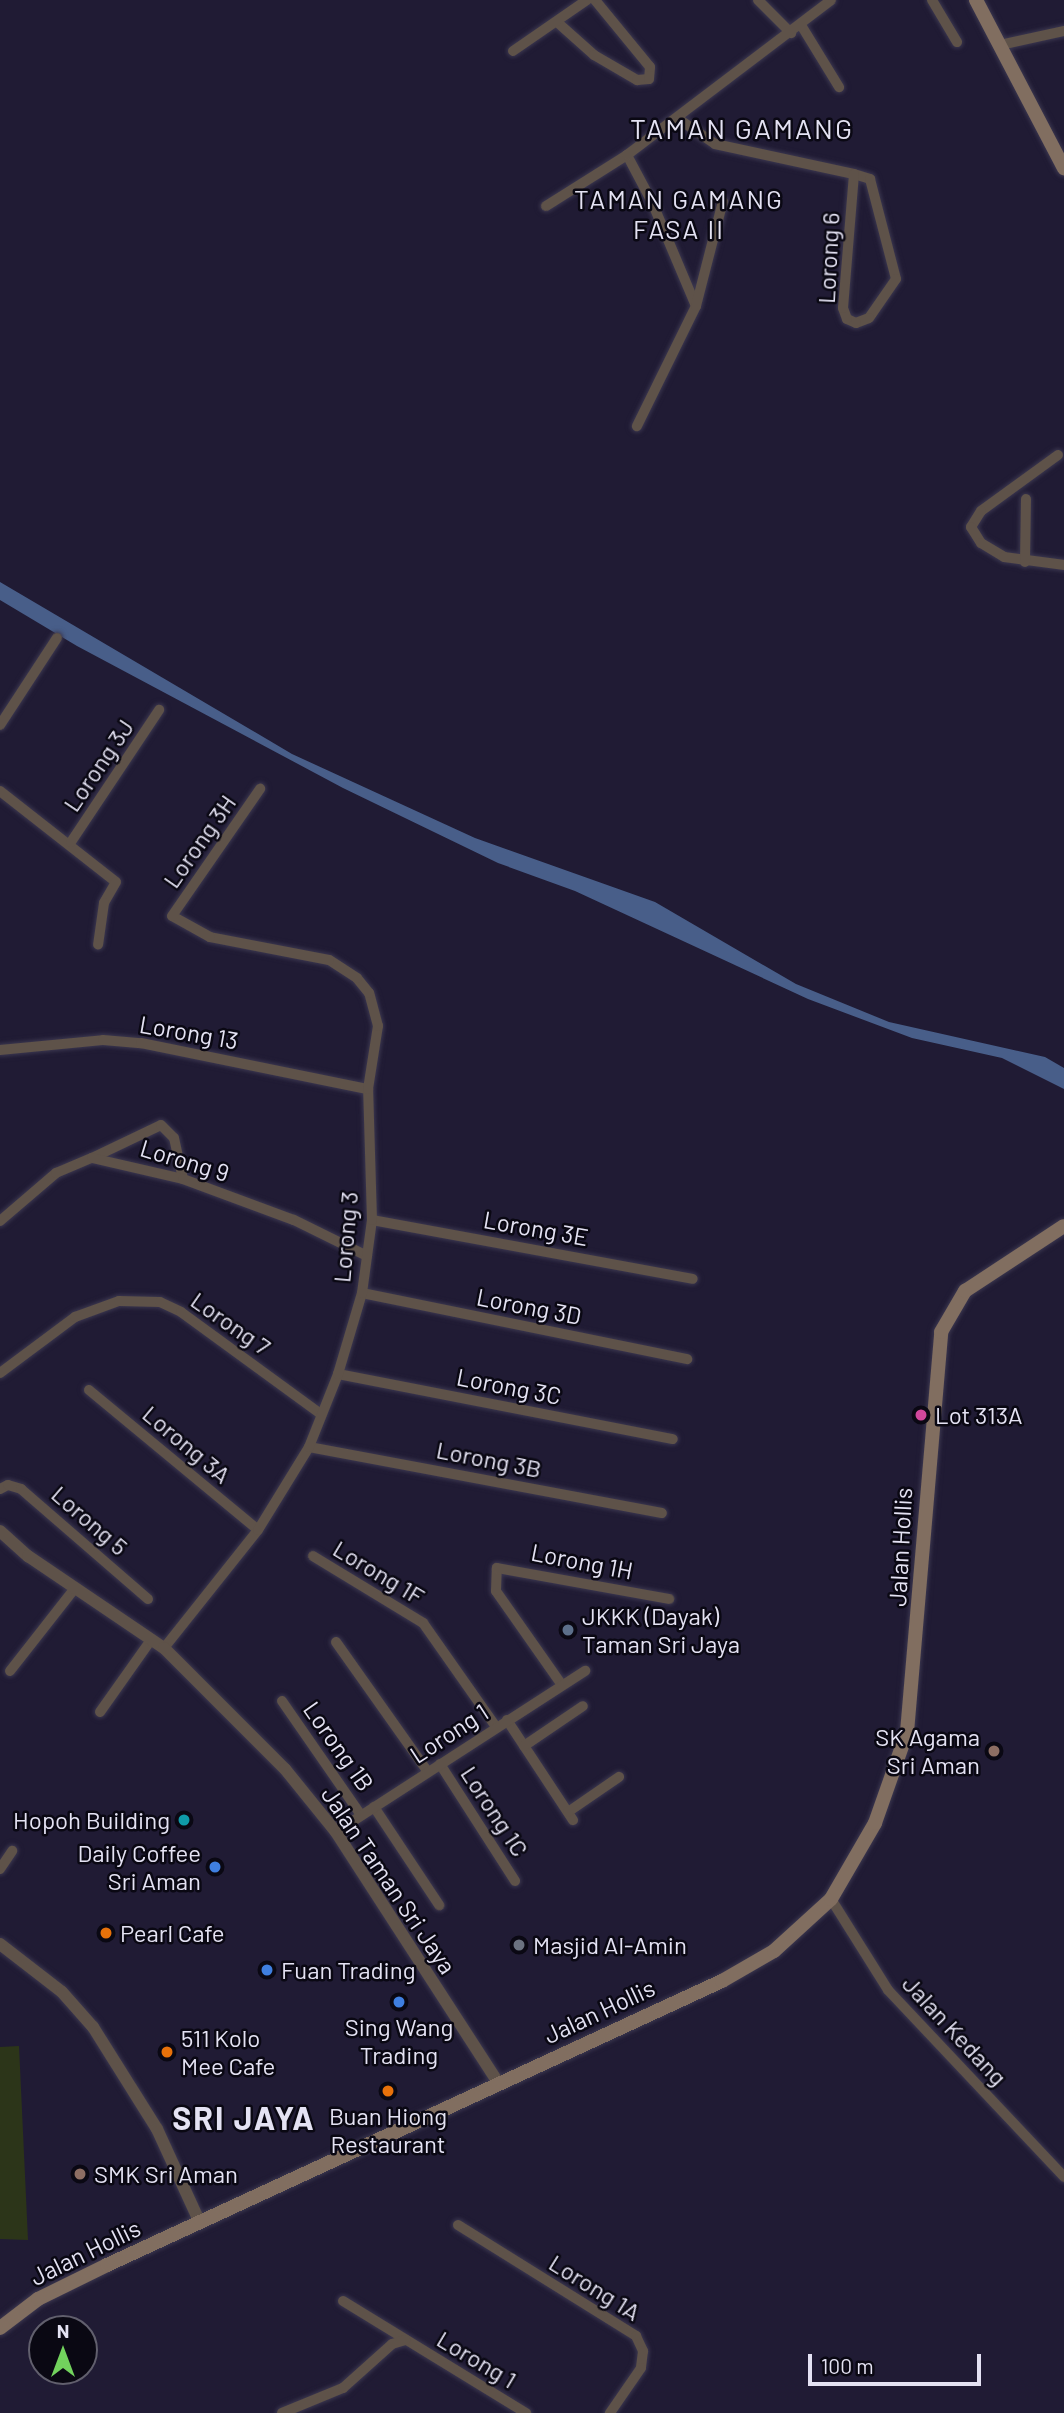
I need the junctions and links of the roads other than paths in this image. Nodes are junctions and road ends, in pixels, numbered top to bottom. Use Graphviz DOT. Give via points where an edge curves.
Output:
graph roads {
  1 [pos="587,0"];
  2 [pos="595,0"];
  3 [pos="758,0"];
  4 [pos="831,0"];
  5 [pos="932,0"];
  6 [pos="976,0"];
  7 [pos="557,22"];
  8 [pos="801,25"];
  9 [pos="1064,31"];
  10 [pos="791,33"];
  11 [pos="957,42"];
  12 [pos="1000,46"];
  13 [pos="513,51"];
  14 [pos="839,87"];
  15 [pos="677,118"];
  16 [pos="628,155"];
  17 [pos="1064,168"];
  18 [pos="854,174"];
  19 [pos="723,201"];
  20 [pos="546,206"];
  21 [pos="696,306"];
  22 [pos="636,426"];
  23 [pos="1058,455"];
  24 [pos="1026,499"];
  25 [pos="1025,562"];
  26 [pos="1064,565"];
  27 [pos="57,638"];
  28 [pos="159,710"];
  29 [pos="0,725"];
  30 [pos="260,789"];
  31 [pos="0,791"];
  32 [pos="71,842"];
  33 [pos="172,916"];
  34 [pos="98,945"];
  35 [pos="0,1050"];
  36 [pos="368,1089"];
  37 [pos="92,1158"];
  38 [pos="183,1179"];
  39 [pos="372,1220"];
  40 [pos="0,1221"];
  41 [pos="1064,1226"];
  42 [pos="367,1256"];
  43 [pos="693,1279"];
  44 [pos="362,1293"];
  45 [pos="687,1359"];
  46 [pos="0,1373"];
  47 [pos="338,1374"];
  48 [pos="89,1390"];
  49 [pos="321,1414"];
  50 [pos="673,1438"];
  51 [pos="309,1447"];
  52 [pos="0,1489"];
  53 [pos="662,1513"];
  54 [pos="258,1530"];
  55 [pos="1,1535"];
  56 [pos="313,1556"];
  57 [pos="75,1588"];
  58 [pos="148,1599"];
  59 [pos="669,1599"];
  60 [pos="150,1640"];
  61 [pos="336,1642"];
  62 [pos="164,1648"];
  63 [pos="10,1671"];
  64 [pos="585,1671"];
  65 [pos="562,1685"];
  66 [pos="282,1701"];
  67 [pos="583,1706"];
  68 [pos="100,1712"];
  69 [pos="507,1720"];
  70 [pos="496,1727"];
  71 [pos="524,1746"];
  72 [pos="440,1764"];
  73 [pos="428,1772"];
  74 [pos="619,1777"];
  75 [pos="374,1807"];
  76 [pos="361,1815"];
  77 [pos="336,1832"];
  78 [pos="12,1851"];
  79 [pos="0,1869"];
  80 [pos="515,1881"];
  81 [pos="831,1899"];
  82 [pos="439,1905"];
  83 [pos="0,1944"];
  84 [pos="498,2082"];
  85 [pos="1064,2177"];
  86 [pos="200,2223"];
  87 [pos="458,2225"];
  88 [pos="343,2301"];
  89 [pos="0,2328"];
  90 [pos="405,2340"];
  91 [pos="282,2413"];
  92 [pos="526,2413"];
  93 [pos="610,2413"];
  1 -- 7 [label="street"];
  2 -- 7 [label="street" via="650,67 649,79 636,80 594,55"];
  3 -- 10 [label="street"];
  4 -- 8 [label="street"];
  5 -- 11 [label="street"];
  6 -- 12 [label="main road"];
  7 -- 13 [label="street"];
  8 -- 10 [label="street"];
  8 -- 14 [label="street"];
  9 -- 12 [label="street"];
  10 -- 15 [label="street"];
  12 -- 17 [label="main road"];
  15 -- 16 [label="street"];
  15 -- 18 [label="street" via="715,144"];
  16 -- 20 [label="street"];
  16 -- 21 [label="street"];
  18 -- 18 [label="street, Lorong 6" via="873,183 897,272 894,285 869,318 856,323 843,308"];
  19 -- 21 [label="street"];
  21 -- 22 [label="street"];
  23 -- 25 [label="street" via="972,521 981,544"];
  24 -- 25 [label="street"];
  25 -- 26 [label="street"];
  27 -- 29 [label="street"];
  28 -- 32 [label="street, Lorong 3J"];
  30 -- 33 [label="street, Lorong 3H"];
  31 -- 32 [label="street"];
  32 -- 34 [label="street" via="116,882 104,902"];
  33 -- 36 [label="street, Lorong 3" via="210,937 329,960 357,978 369,993 378,1026"];
  35 -- 36 [label="street, Lorong 13" via="103,1040 141,1043"];
  36 -- 39 [label="street, Lorong 3"];
  37 -- 38 [label="street, Lorong 9"];
  37 -- 38 [label="street" via="161,1125 174,1138"];
  37 -- 40 [label="street" via="55,1173"];
  38 -- 42 [label="street, Lorong 9" via="293,1220"];
  39 -- 42 [label="street, Lorong 3"];
  39 -- 43 [label="street, Lorong 3E"];
  41 -- 81 [label="main road, Jalan Hollis" via="965,1291 941,1332 907,1732 874,1823"];
  42 -- 44 [label="street, Lorong 3"];
  44 -- 45 [label="street, Lorong 3D"];
  44 -- 47 [label="street, Lorong 3"];
  46 -- 49 [label="street, Lorong 7" via="75,1317 119,1301 149,1301 181,1312"];
  47 -- 49 [label="street, Lorong 3"];
  47 -- 50 [label="street, Lorong 3C"];
  48 -- 54 [label="street, Lorong 3A"];
  49 -- 51 [label="street, Lorong 3"];
  51 -- 53 [label="street, Lorong 3B"];
  51 -- 54 [label="street, Lorong 3"];
  52 -- 58 [label="street, Lorong 5" via="8,1485 21,1489"];
  54 -- 62 [label="street, Lorong 3"];
  55 -- 57 [label="street, Jalan Taman Sri Jaya"];
  56 -- 70 [label="street, Lorong 1F" via="423,1623"];
  57 -- 60 [label="street, Jalan Taman Sri Jaya"];
  57 -- 63 [label="street"];
  59 -- 65 [label="street, Lorong 1H" via="501,1566 494,1577 496,1591"];
  60 -- 62 [label="street, Jalan Taman Sri Jaya"];
  60 -- 68 [label="street"];
  61 -- 73 [label="street"];
  62 -- 77 [label="street, Jalan Taman Sri Jaya" via="260,1741"];
  64 -- 65 [label="street, Lorong 1"];
  65 -- 69 [label="street, Lorong 1"];
  66 -- 76 [label="street, Lorong 1B"];
  67 -- 71 [label="street"];
  69 -- 70 [label="street, Lorong 1"];
  69 -- 71 [label="street"];
  70 -- 72 [label="street, Lorong 1"];
  71 -- 74 [label="street" via="570,1816"];
  72 -- 73 [label="street, Lorong 1"];
  72 -- 80 [label="street, Lorong 1C"];
  73 -- 75 [label="street, Lorong 1"];
  75 -- 76 [label="street, Lorong 1"];
  75 -- 82 [label="street"];
  76 -- 77 [label="street, Lorong 1"];
  77 -- 84 [label="street, Jalan Taman Sri Jaya"];
  78 -- 79 [label="street"];
  81 -- 84 [label="main road, Jalan Hollis" via="774,1951 722,1981"];
  81 -- 85 [label="street, Jalan Kedang" via="888,1990"];
  83 -- 86 [label="street" via="62,1992 93,2026 157,2129"];
  84 -- 86 [label="main road, Jalan Hollis"];
  86 -- 89 [label="main road, Jalan Hollis" via="38,2299"];
  87 -- 93 [label="street, Lorong 1A" via="636,2336 643,2351 641,2368"];
  88 -- 90 [label="street, Lorong 1"];
  90 -- 91 [label="street, Lorong 1" via="392,2344 343,2388"];
  90 -- 92 [label="street, Lorong 1"];
}
